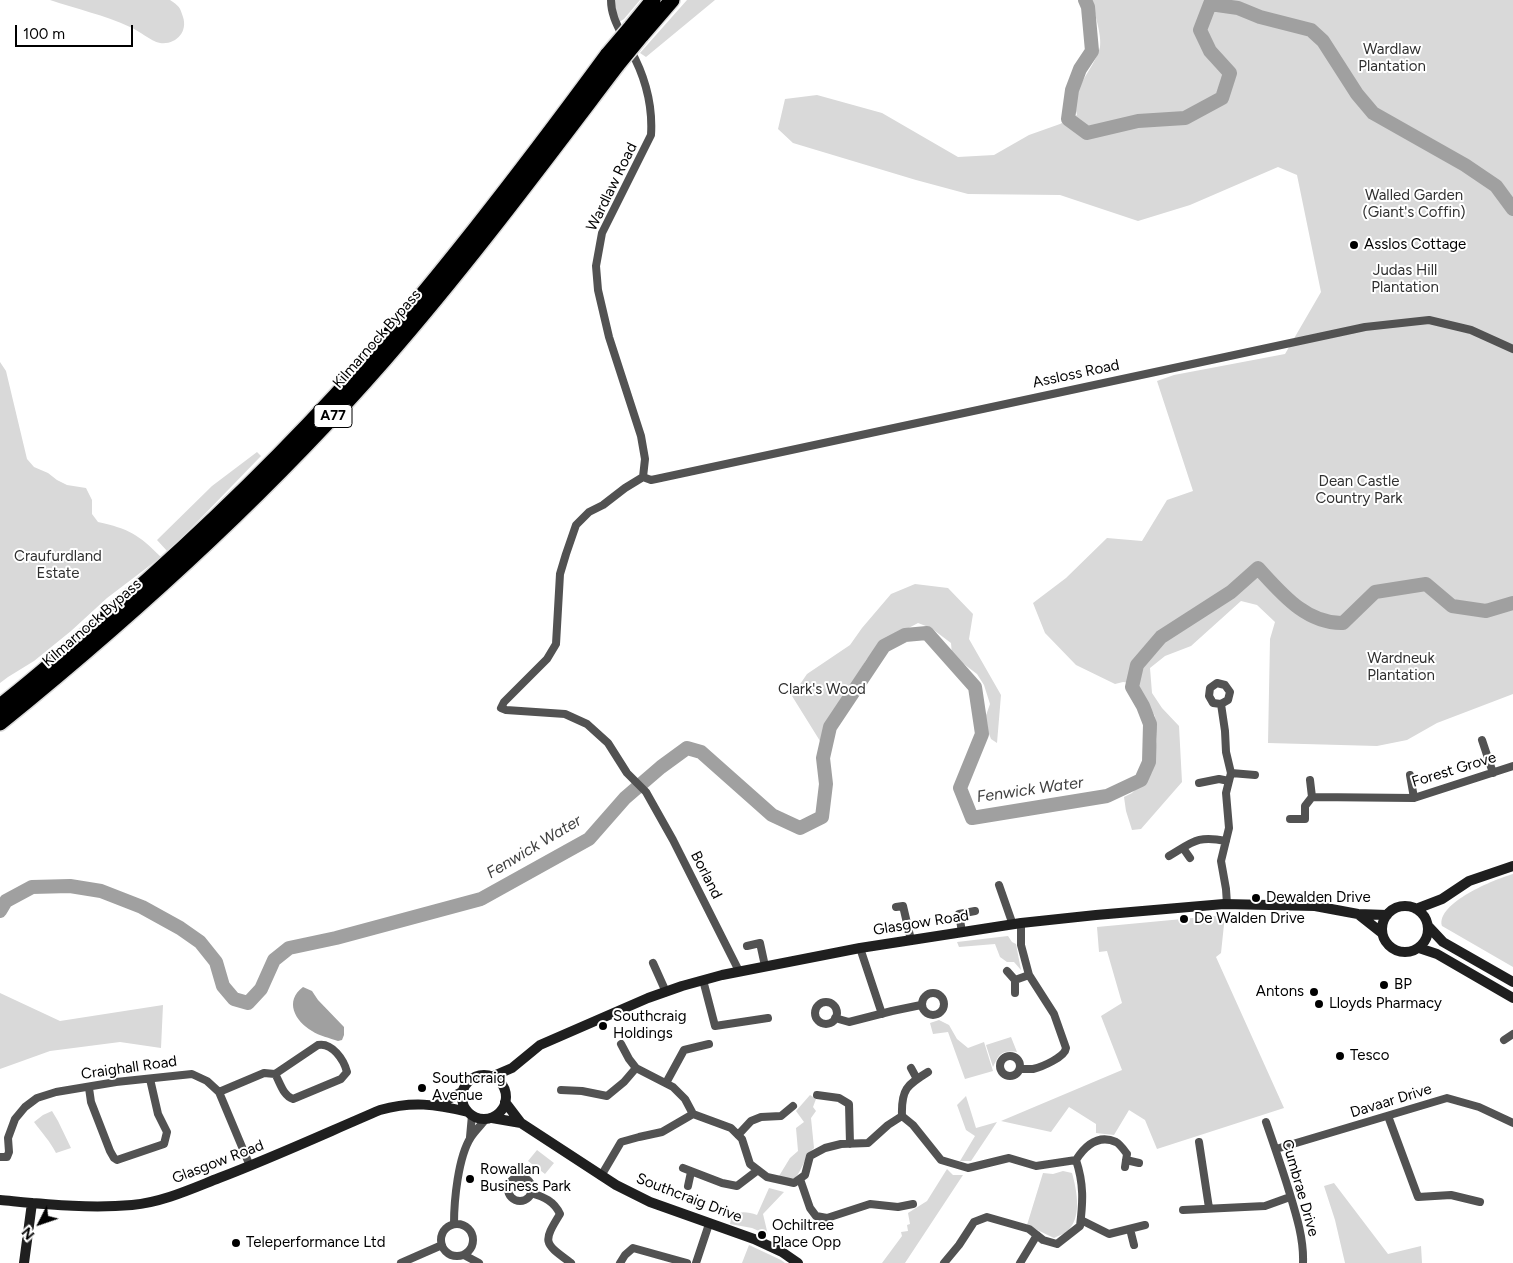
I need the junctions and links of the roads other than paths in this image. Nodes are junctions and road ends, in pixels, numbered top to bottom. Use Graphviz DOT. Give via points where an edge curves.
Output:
graph roads {
  1 [pos="611,0"];
  2 [pos="653,0"];
  3 [pos="672,0"];
  4 [pos="636,31"];
  5 [pos="613,59"];
  6 [pos="1513,349"];
  7 [pos="643,477"];
  8 [pos="1221,704"];
  9 [pos="0,706"];
  10 [pos="0,723"];
  11 [pos="1482,740"];
  12 [pos="1513,766"];
  13 [pos="1493,773"];
  14 [pos="1255,775"];
  15 [pos="1410,775"];
  16 [pos="1230,777"];
  17 [pos="1310,780"];
  18 [pos="1198,783"];
  19 [pos="1312,797"];
  20 [pos="1414,798"];
  21 [pos="1290,818"];
  22 [pos="1226,841"];
  23 [pos="1183,848"];
  24 [pos="1169,856"];
  25 [pos="1190,858"];
  26 [pos="1513,866"];
  27 [pos="999,885"];
  28 [pos="1442,899"];
  29 [pos="1226,904"];
  30 [pos="896,908"];
  31 [pos="1416,909"];
  32 [pos="975,911"];
  33 [pos="1358,914"];
  34 [pos="1387,915"];
  35 [pos="1427,922"];
  36 [pos="1017,924"];
  37 [pos="962,932"];
  38 [pos="1382,933"];
  39 [pos="911,940"];
  40 [pos="747,946"];
  41 [pos="860,948"];
  42 [pos="1419,948"];
  43 [pos="653,963"];
  44 [pos="765,966"];
  45 [pos="738,971"];
  46 [pos="1006,971"];
  47 [pos="1030,975"];
  48 [pos="702,980"];
  49 [pos="1015,980"];
  50 [pos="1513,982"];
  51 [pos="666,992"];
  52 [pos="1015,993"];
  53 [pos="1513,998"];
  54 [pos="922,1005"];
  55 [pos="882,1014"];
  56 [pos="768,1018"];
  57 [pos="835,1018"];
  58 [pos="1513,1034"];
  59 [pos="1504,1040"];
  60 [pos="621,1044"];
  61 [pos="709,1044"];
  62 [pos="512,1068"];
  63 [pos="636,1068"];
  64 [pos="911,1068"];
  65 [pos="1020,1069"];
  66 [pos="928,1072"];
  67 [pos="275,1074"];
  68 [pos="491,1077"];
  69 [pos="150,1079"];
  70 [pos="917,1079"];
  71 [pos="666,1083"];
  72 [pos="89,1088"];
  73 [pos="504,1089"];
  74 [pos="561,1090"];
  75 [pos="219,1092"];
  76 [pos="462,1092"];
  77 [pos="817,1095"];
  78 [pos="505,1102"];
  79 [pos="437,1105"];
  80 [pos="793,1106"];
  81 [pos="470,1114"];
  82 [pos="693,1114"];
  83 [pos="902,1116"];
  84 [pos="1388,1116"];
  85 [pos="489,1119"];
  86 [pos="1266,1122"];
  87 [pos="522,1123"];
  88 [pos="1513,1123"];
  89 [pos="738,1135"];
  90 [pos="470,1137"];
  91 [pos="4,1138"];
  92 [pos="1200,1142"];
  93 [pos="850,1144"];
  94 [pos="1276,1150"];
  95 [pos="0,1156"];
  96 [pos="1076,1160"];
  97 [pos="1140,1163"];
  98 [pos="250,1166"];
  99 [pos="683,1168"];
  100 [pos="758,1170"];
  101 [pos="691,1172"];
  102 [pos="601,1176"];
  103 [pos="800,1179"];
  104 [pos="688,1186"];
  105 [pos="531,1193"];
  106 [pos="1290,1197"];
  107 [pos="0,1200"];
  108 [pos="1480,1202"];
  109 [pos="32,1203"];
  110 [pos="913,1204"];
  111 [pos="1208,1208"];
  112 [pos="1183,1210"];
  113 [pos="1081,1220"];
  114 [pos="454,1224"];
  115 [pos="709,1224"];
  116 [pos="1146,1225"];
  117 [pos="1130,1229"];
  118 [pos="1037,1235"];
  119 [pos="442,1245"];
  120 [pos="1134,1245"];
  121 [pos="464,1256"];
  122 [pos="24,1263"];
  123 [pos="401,1263"];
  124 [pos="479,1263"];
  125 [pos="571,1263"];
  126 [pos="620,1263"];
  127 [pos="687,1263"];
  128 [pos="696,1263"];
  129 [pos="798,1263"];
  130 [pos="944,1263"];
  131 [pos="1020,1263"];
  132 [pos="1303,1263"];
  1 -- 7 [label="street, Wardlaw Road" via="614,20 647,87 651,129 647,144 602,233 596,276 609,337 641,436 645,459"];
  2 -- 4 [label="highway, Kilmarnock Bypass / A77"];
  3 -- 4 [label="highway, Kilmarnock Bypass / A77"];
  4 -- 5 [label="highway, Kilmarnock Bypass / A77, bridge"];
  5 -- 9 [label="highway, Kilmarnock Bypass / A77" via="446,266 335,395 227,507 155,575"];
  5 -- 10 [label="highway, Kilmarnock Bypass / A77" via="450,283 329,420 185,564"];
  6 -- 7 [label="street, Assloss Road" via="1471,330 1429,320 1365,327 656,479"];
  7 -- 45 [label="street, Borland" via="589,512 576,525 560,574 556,644 547,659 501,708 565,714 587,724 608,743 627,773 646,792"];
  8 -- 16 [label="street"];
  11 -- 13 [label="street"];
  12 -- 13 [label="street, Forest Grove"];
  13 -- 20 [label="street, Forest Grove"];
  14 -- 16 [label="street"];
  15 -- 20 [label="street"];
  16 -- 18 [label="street"];
  16 -- 22 [label="street" via="1226,793 1230,828"];
  17 -- 19 [label="street"];
  19 -- 20 [label="street, Forest Grove"];
  19 -- 21 [label="street" via="1305,806 1306,818"];
  22 -- 23 [label="street" via="1206,838"];
  22 -- 29 [label="street" via="1221,861"];
  23 -- 24 [label="street"];
  23 -- 25 [label="street"];
  26 -- 28 [label="main road" via="1469,881"];
  27 -- 36 [label="street"];
  28 -- 31 [label="main road"];
  28 -- 35 [label="main road"];
  29 -- 33 [label="main road, Glasgow Road" via="1315,906"];
  29 -- 36 [label="main road, Glasgow Road"];
  30 -- 39 [label="street" via="903,906"];
  31 -- 34 [label="main road" via="1404,906"];
  31 -- 35 [label="main road"];
  32 -- 37 [label="street" via="959,914"];
  33 -- 34 [label="main road, Glasgow Road"];
  33 -- 38 [label="main road, Glasgow Road"];
  34 -- 38 [label="main road"];
  35 -- 42 [label="main road" via="1426,941"];
  35 -- 50 [label="main road" via="1443,942"];
  36 -- 37 [label="main road, Glasgow Road"];
  36 -- 47 [label="street"];
  37 -- 39 [label="main road, Glasgow Road"];
  38 -- 42 [label="main road" via="1394,950 1410,952"];
  39 -- 41 [label="main road, Glasgow Road"];
  40 -- 44 [label="street" via="760,943"];
  41 -- 44 [label="main road, Glasgow Road"];
  41 -- 55 [label="street"];
  42 -- 53 [label="main road" via="1437,954"];
  43 -- 51 [label="street"];
  44 -- 45 [label="main road, Glasgow Road"];
  45 -- 48 [label="main road, Glasgow Road"];
  46 -- 49 [label="street"];
  47 -- 49 [label="street"];
  47 -- 65 [label="street" via="1054,1014 1066,1052 1034,1069"];
  48 -- 51 [label="main road, Glasgow Road"];
  48 -- 56 [label="street" via="716,1026"];
  49 -- 52 [label="street"];
  51 -- 62 [label="main road, Glasgow Road" via="540,1045"];
  54 -- 55 [label="street"];
  55 -- 57 [label="street" via="849,1022"];
  58 -- 59 [label="street"];
  60 -- 63 [label="street"];
  61 -- 71 [label="street" via="684,1050"];
  62 -- 68 [label="main road, Glasgow Road"];
  62 -- 73 [label="main road, Glasgow Road"];
  63 -- 71 [label="street"];
  63 -- 74 [label="street" via="607,1096"];
  64 -- 70 [label="street"];
  66 -- 70 [label="street"];
  67 -- 67 [label="street" via="324,1044 344,1063 347,1072 342,1079 293,1099 285,1094"];
  67 -- 75 [label="street" via="264,1073"];
  68 -- 73 [label="main road"];
  68 -- 76 [label="main road" via="474,1078"];
  69 -- 72 [label="street, Craighall Road"];
  69 -- 72 [label="street" via="158,1114 167,1132 164,1144 117,1160 110,1151 91,1102"];
  69 -- 75 [label="street, Craighall Road" via="192,1074"];
  70 -- 83 [label="street" via="910,1083 903,1095"];
  71 -- 82 [label="street" via="685,1099"];
  72 -- 91 [label="street, Craighall Road" via="37,1098 25,1107"];
  73 -- 78 [label="main road"];
  75 -- 98 [label="street"];
  76 -- 79 [label="main road, Glasgow Road"];
  76 -- 81 [label="main road" via="464,1107"];
  77 -- 93 [label="street" via="839,1098 849,1104"];
  78 -- 85 [label="main road" via="499,1113"];
  78 -- 87 [label="main road, Southcraig Drive"];
  79 -- 81 [label="main road, Glasgow Road"];
  79 -- 98 [label="main road, Glasgow Road" via="399,1104 380,1110"];
  80 -- 89 [label="street" via="781,1116 751,1121"];
  81 -- 85 [label="main road"];
  81 -- 90 [label="street"];
  82 -- 89 [label="street" via="731,1128"];
  82 -- 102 [label="street" via="662,1132 621,1142"];
  83 -- 93 [label="street" via="868,1142"];
  83 -- 96 [label="street" via="941,1160 968,1168 1009,1158 1036,1166"];
  84 -- 88 [label="street, Davaar Drive" via="1446,1098 1480,1107"];
  84 -- 94 [label="street, Davaar Drive"];
  84 -- 108 [label="street" via="1418,1197 1452,1195"];
  85 -- 87 [label="main road, Southcraig Drive"];
  85 -- 90 [label="street"];
  86 -- 94 [label="street, Cumbrae Drive"];
  87 -- 102 [label="main road, Southcraig Drive"];
  89 -- 100 [label="street" via="750,1164"];
  90 -- 114 [label="street" via="454,1205"];
  91 -- 95 [label="street, Craighall Road" via="9,1152 6,1157"];
  92 -- 111 [label="street"];
  93 -- 103 [label="street" via="825,1148 810,1156 805,1175"];
  94 -- 106 [label="street, Cumbrae Drive"];
  96 -- 97 [label="street" via="1088,1144 1101,1139 1117,1142 1127,1154 1126,1164"];
  96 -- 113 [label="street" via="1084,1200"];
  98 -- 109 [label="main road, Glasgow Road" via="156,1201 88,1207"];
  99 -- 101 [label="street"];
  100 -- 101 [label="street" via="737,1186"];
  100 -- 103 [label="street" via="767,1177 794,1183"];
  101 -- 104 [label="street"];
  102 -- 115 [label="main road, Southcraig Drive" via="650,1202"];
  103 -- 110 [label="street" via="816,1216 826,1218 870,1204 898,1207"];
  105 -- 125 [label="street" via="544,1196 556,1205 560,1214 548,1233 548,1243 552,1250"];
  106 -- 111 [label="street" via="1264,1206"];
  106 -- 132 [label="street, Cumbrae Drive" via="1303,1250"];
  107 -- 109 [label="main road, Glasgow Road"];
  109 -- 122 [label="main road"];
  111 -- 112 [label="street"];
  113 -- 117 [label="street" via="1109,1234"];
  113 -- 118 [label="street" via="1080,1226 1057,1244"];
  114 -- 119 [label="street" via="442,1234"];
  114 -- 121 [label="street" via="467,1227 473,1236 471,1249"];
  115 -- 128 [label="street"];
  115 -- 129 [label="main road, Southcraig Drive" via="758,1241"];
  116 -- 117 [label="street"];
  117 -- 120 [label="street"];
  118 -- 130 [label="street" via="1029,1229 987,1217 974,1222"];
  118 -- 131 [label="street"];
  119 -- 121 [label="street" via="448,1254"];
  119 -- 123 [label="street"];
  121 -- 124 [label="street"];
  126 -- 127 [label="street" via="633,1248"];
}
